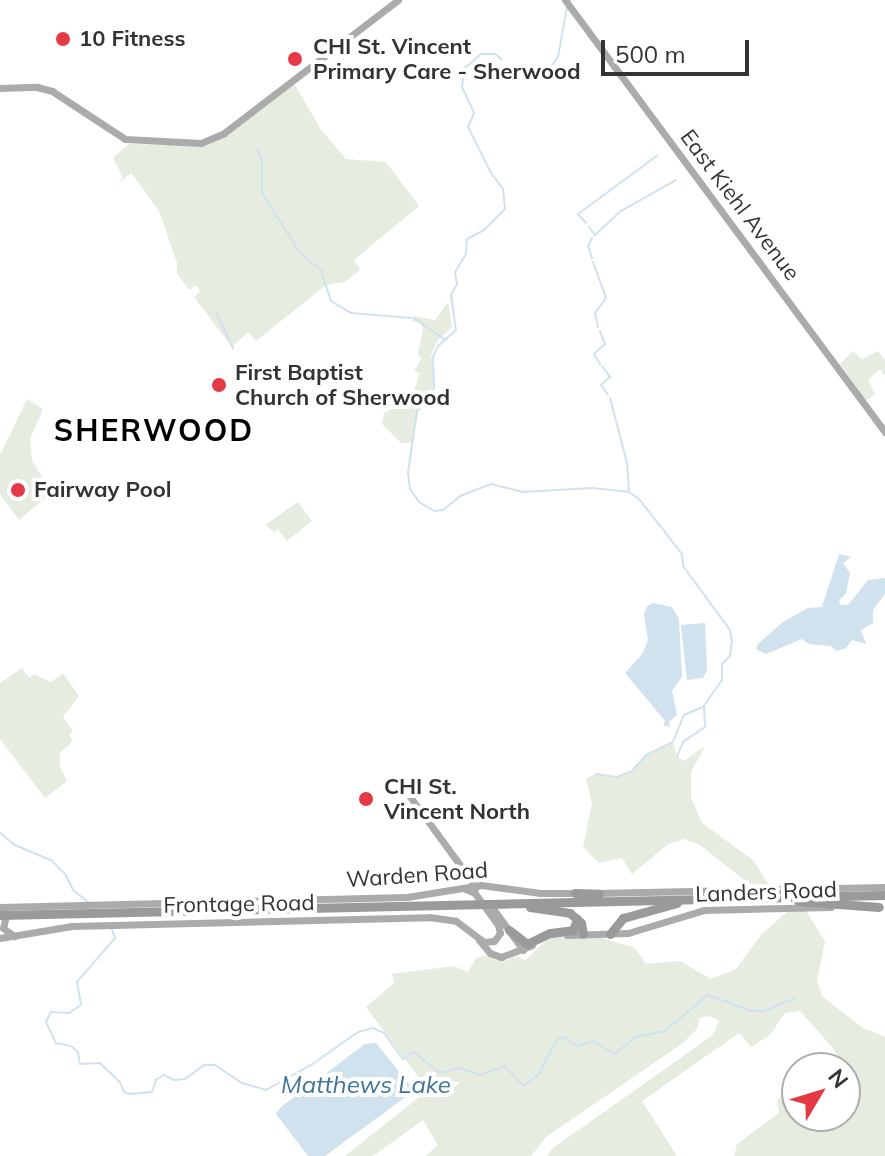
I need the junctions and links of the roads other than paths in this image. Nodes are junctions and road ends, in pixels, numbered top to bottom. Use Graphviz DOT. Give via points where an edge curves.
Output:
graph roads {
  1 [pos="398,0"];
  2 [pos="565,0"];
  3 [pos="0,88"];
  4 [pos="885,432"];
  5 [pos="409,777"];
  6 [pos="400,783"];
  7 [pos="409,795"];
  8 [pos="466,872"];
  9 [pos="462,886"];
  10 [pos="478,888"];
  11 [pos="429,893"];
  12 [pos="575,893"];
  13 [pos="884,898"];
  14 [pos="658,899"];
  15 [pos="764,899"];
  16 [pos="277,900"];
  17 [pos="783,902"];
  18 [pos="677,903"];
  19 [pos="489,905"];
  20 [pos="0,907"];
  21 [pos="20,907"];
  22 [pos="530,907"];
  23 [pos="211,909"];
  24 [pos="140,914"];
  25 [pos="0,918"];
  26 [pos="577,919"];
  27 [pos="0,928"];
  28 [pos="509,930"];
  29 [pos="475,934"];
  30 [pos="583,934"];
  31 [pos="610,934"];
  32 [pos="22,937"];
  33 [pos="0,938"];
  34 [pos="527,951"];
  1 -- 3 [label="main road" via="224,133 201,143 125,139 52,91"];
  2 -- 4 [label="main road, East Kiehl Avenue"];
  5 -- 7 [label="main road"];
  6 -- 7 [label="main road"];
  7 -- 8 [label="main road"];
  8 -- 9 [label="main road"];
  8 -- 10 [label="main road"];
  9 -- 10 [label="main road, Warden Road"];
  9 -- 11 [label="main road, Warden Road"];
  10 -- 12 [label="main road, Warden Road"];
  10 -- 19 [label="main road"];
  11 -- 16 [label="main road, Warden Road"];
  11 -- 29 [label="main road" via="463,888 475,893 500,933 488,943"];
  12 -- 14 [label="highway"];
  12 -- 15 [label="main road, Warden Road"];
  13 -- 15 [label="main road, Warden Road" via="771,888"];
  13 -- 17 [label="main road, Landers Road"];
  13 -- 17 [label="highway"];
  13 -- 17 [label="highway" via="857,893"];
  14 -- 15 [label="highway"];
  14 -- 19 [label="highway"];
  15 -- 17 [label="highway"];
  15 -- 18 [label="highway"];
  15 -- 31 [label="main road, Landers Road"];
  16 -- 21 [label="main road, Warden Road"];
  16 -- 23 [label="highway"];
  18 -- 22 [label="highway"];
  18 -- 31 [label="highway" via="622,918"];
  19 -- 22 [label="highway"];
  19 -- 23 [label="highway"];
  19 -- 24 [label="highway"];
  19 -- 28 [label="main road"];
  20 -- 21 [label="main road, Warden Road"];
  21 -- 32 [label="main road" via="6,912 3,924 7,933"];
  22 -- 26 [label="highway" via="568,912"];
  23 -- 24 [label="highway"];
  24 -- 25 [label="highway"];
  25 -- 27 [label="main road"];
  26 -- 28 [label="highway" via="573,930 527,944"];
  26 -- 30 [label="highway"];
  28 -- 34 [label="main road"];
  29 -- 32 [label="main road, Frontage Road" via="460,922 429,917 116,924 60,927"];
  29 -- 34 [label="main road, Landers Road" via="497,957"];
  30 -- 31 [label="main road, Landers Road"];
  30 -- 34 [label="main road, Landers Road" via="549,937"];
  32 -- 33 [label="main road, Frontage Road"];
}
